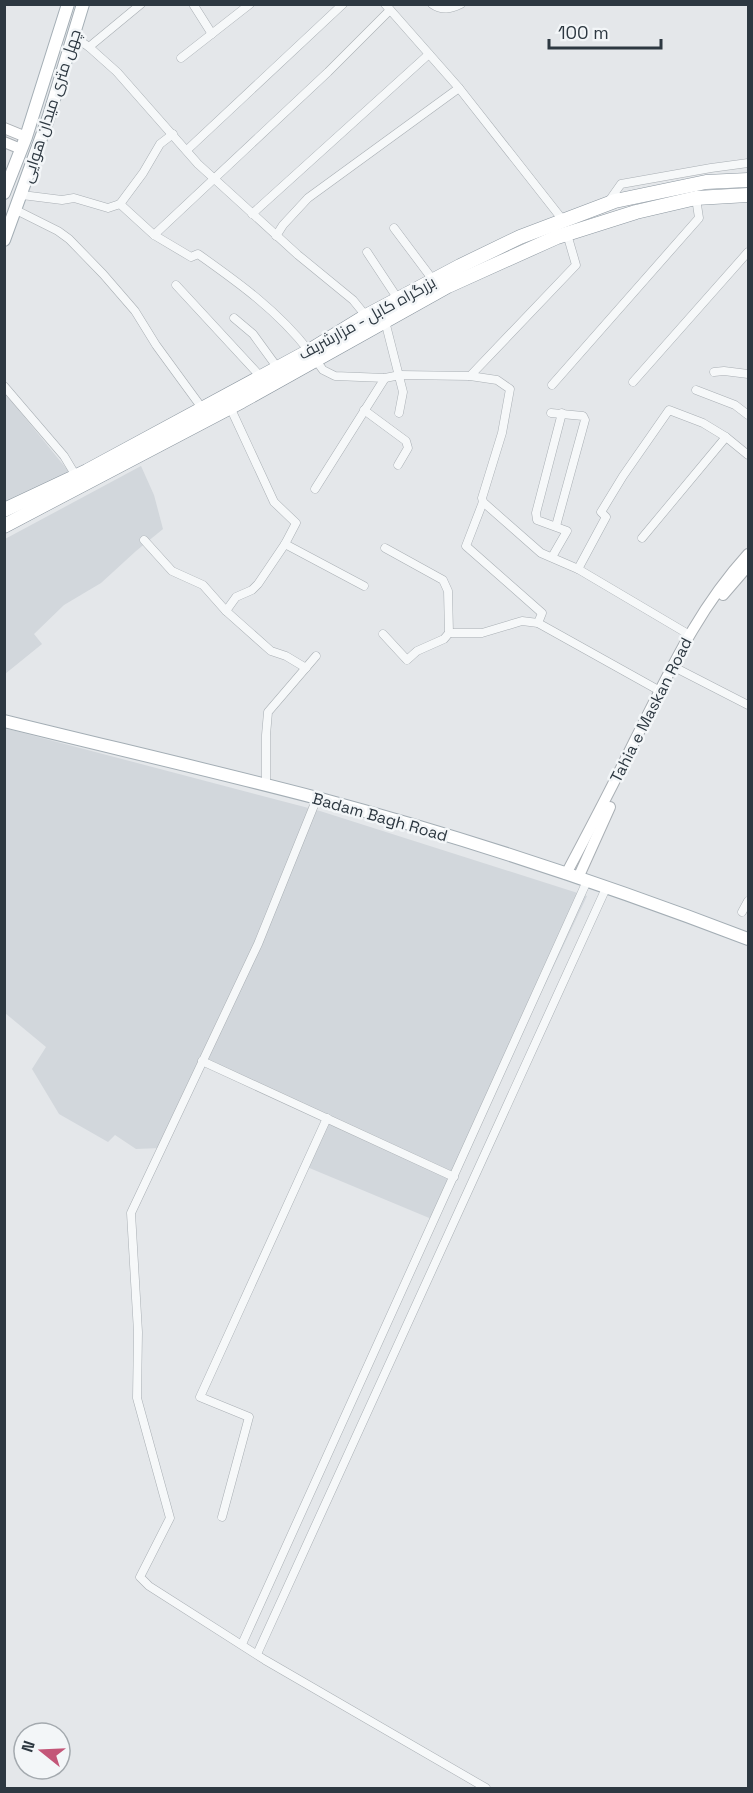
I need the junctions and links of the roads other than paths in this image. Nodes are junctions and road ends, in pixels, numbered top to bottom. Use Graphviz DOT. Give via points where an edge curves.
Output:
graph roads {
  1 [pos="68,4"];
  2 [pos="83,4"];
  3 [pos="141,4"];
  4 [pos="193,4"];
  5 [pos="250,4"];
  6 [pos="343,4"];
  7 [pos="432,4"];
  8 [pos="461,4"];
  9 [pos="387,7"];
  10 [pos="212,34"];
  11 [pos="73,36"];
  12 [pos="89,47"];
  13 [pos="429,54"];
  14 [pos="181,58"];
  15 [pos="459,88"];
  16 [pos="4,128"];
  17 [pos="172,134"];
  18 [pos="4,142"];
  19 [pos="23,143"];
  20 [pos="186,150"];
  21 [pos="748,163"];
  22 [pos="213,178"];
  23 [pos="748,180"];
  24 [pos="4,193"];
  25 [pos="22,195"];
  26 [pos="748,195"];
  27 [pos="696,198"];
  28 [pos="120,204"];
  29 [pos="606,204"];
  30 [pos="16,210"];
  31 [pos="252,214"];
  32 [pos="562,219"];
  33 [pos="394,228"];
  34 [pos="567,234"];
  35 [pos="154,235"];
  36 [pos="276,236"];
  37 [pos="4,240"];
  38 [pos="367,252"];
  39 [pos="748,252"];
  40 [pos="433,280"];
  41 [pos="176,285"];
  42 [pos="398,299"];
  43 [pos="366,316"];
  44 [pos="234,318"];
  45 [pos="385,321"];
  46 [pos="312,355"];
  47 [pos="277,367"];
  48 [pos="714,372"];
  49 [pos="748,374"];
  50 [pos="400,375"];
  51 [pos="260,376"];
  52 [pos="470,376"];
  53 [pos="385,378"];
  54 [pos="633,382"];
  55 [pos="552,385"];
  56 [pos="4,386"];
  57 [pos="696,390"];
  58 [pos="230,407"];
  59 [pos="202,408"];
  60 [pos="364,410"];
  61 [pos="399,413"];
  62 [pos="551,413"];
  63 [pos="562,413"];
  64 [pos="748,415"];
  65 [pos="726,438"];
  66 [pos="748,455"];
  67 [pos="398,465"];
  68 [pos="76,476"];
  69 [pos="315,489"];
  70 [pos="483,502"];
  71 [pos="4,510"];
  72 [pos="4,526"];
  73 [pos="556,526"];
  74 [pos="642,538"];
  75 [pos="144,540"];
  76 [pos="285,544"];
  77 [pos="385,548"];
  78 [pos="748,554"];
  79 [pos="552,557"];
  80 [pos="748,566"];
  81 [pos="578,569"];
  82 [pos="364,586"];
  83 [pos="226,611"];
  84 [pos="538,623"];
  85 [pos="383,633"];
  86 [pos="449,633"];
  87 [pos="688,634"];
  88 [pos="316,656"];
  89 [pos="306,668"];
  90 [pos="675,668"];
  91 [pos="660,691"];
  92 [pos="748,705"];
  93 [pos="4,721"];
  94 [pos="266,786"];
  95 [pos="317,798"];
  96 [pos="577,877"];
  97 [pos="607,886"];
  98 [pos="748,901"];
  99 [pos="742,912"];
  100 [pos="748,939"];
  101 [pos="202,1061"];
  102 [pos="327,1118"];
  103 [pos="454,1177"];
  104 [pos="222,1517"];
  105 [pos="242,1644"];
  106 [pos="257,1654"];
  107 [pos="486,1788"];
  1 -- 19 [label="main road"];
  2 -- 11 [label="main road, چهل متری میدان هوایی"];
  3 -- 12 [label="street"];
  4 -- 10 [label="street"];
  5 -- 10 [label="street"];
  6 -- 20 [label="street"];
  7 -- 8 [label="street" via="439,9"];
  9 -- 13 [label="street"];
  9 -- 22 [label="street" via="328,72"];
  10 -- 14 [label="street"];
  11 -- 12 [label="street"];
  11 -- 25 [label="main road, چهل متری میدان هوایی"];
  12 -- 17 [label="street" via="117,72"];
  13 -- 15 [label="street"];
  13 -- 31 [label="street"];
  15 -- 32 [label="street"];
  15 -- 36 [label="street" via="308,198"];
  16 -- 19 [label="main road"];
  17 -- 20 [label="street"];
  17 -- 28 [label="street" via="160,144"];
  18 -- 19 [label="main road"];
  19 -- 24 [label="main road"];
  20 -- 22 [label="street"];
  21 -- 29 [label="street" via="621,184"];
  22 -- 31 [label="street"];
  22 -- 35 [label="street"];
  23 -- 29 [label="highway, بزرگراه کابل - مزارشریف" via="706,182"];
  25 -- 28 [label="street" via="74,198 108,208"];
  25 -- 30 [label="main road, چهل متری میدان هوایی"];
  26 -- 27 [label="highway, بزرگراه کابل - مزارشریف"];
  27 -- 34 [label="highway, بزرگراه کابل - مزارشریف"];
  27 -- 55 [label="street" via="699,218"];
  28 -- 35 [label="street"];
  29 -- 32 [label="highway, بزرگراه کابل - مزارشریف"];
  30 -- 37 [label="main road, چهل متری میدان هوایی"];
  30 -- 59 [label="street" via="58,231 103,273 135,311"];
  31 -- 36 [label="street"];
  32 -- 40 [label="highway, بزرگراه کابل - مزارشریف"];
  33 -- 40 [label="street"];
  34 -- 45 [label="highway, بزرگراه کابل - مزارشریف" via="448,286"];
  34 -- 52 [label="street" via="576,265"];
  35 -- 46 [label="street" via="191,257 198,254 261,299"];
  36 -- 43 [label="street" via="353,300"];
  38 -- 42 [label="street"];
  39 -- 54 [label="street"];
  40 -- 42 [label="highway, بزرگراه کابل - مزارشریف"];
  41 -- 51 [label="street"];
  42 -- 43 [label="highway, بزرگراه کابل - مزارشریف"];
  43 -- 46 [label="highway, بزرگراه کابل - مزارشریف"];
  44 -- 47 [label="street" via="254,334"];
  45 -- 46 [label="highway, بزرگراه کابل - مزارشریف"];
  45 -- 50 [label="street"];
  46 -- 47 [label="highway, بزرگراه کابل - مزارشریف"];
  46 -- 53 [label="street" via="323,370 335,376"];
  46 -- 58 [label="highway, بزرگراه کابل - مزارشریف"];
  47 -- 51 [label="highway, بزرگراه کابل - مزارشریف"];
  48 -- 49 [label="street"];
  50 -- 52 [label="street"];
  50 -- 53 [label="street"];
  50 -- 61 [label="street" via="404,392"];
  51 -- 59 [label="highway, بزرگراه کابل - مزارشریف"];
  52 -- 70 [label="street" via="497,380 510,388"];
  53 -- 60 [label="street"];
  56 -- 68 [label="street" via="64,456"];
  57 -- 64 [label="street" via="735,405"];
  58 -- 72 [label="highway, بزرگراه کابل - مزارشریف"];
  58 -- 76 [label="street" via="274,502 296,523"];
  59 -- 68 [label="highway, بزرگراه کابل - مزارشریف"];
  60 -- 67 [label="street" via="406,441 408,448"];
  60 -- 69 [label="street"];
  62 -- 63 [label="street"];
  63 -- 73 [label="street" via="536,513 537,520"];
  63 -- 73 [label="street" via="583,416 585,420"];
  65 -- 66 [label="street"];
  65 -- 74 [label="street"];
  65 -- 81 [label="street" via="703,423 669,410 601,512 606,517"];
  68 -- 71 [label="highway, بزرگراه کابل - مزارشریف"];
  70 -- 79 [label="street" via="541,554"];
  70 -- 84 [label="street" via="466,546 542,613"];
  73 -- 79 [label="street" via="567,531"];
  75 -- 83 [label="street" via="172,571 203,585"];
  76 -- 82 [label="street"];
  76 -- 83 [label="street" via="258,584 236,597"];
  77 -- 86 [label="street" via="443,580 448,591"];
  78 -- 87 [label="main road, Tahia e Maskan Road"];
  79 -- 81 [label="street"];
  80 -- 90 [label="main road, Tahia e Maskan Road" via="720,599"];
  81 -- 87 [label="street"];
  83 -- 89 [label="street" via="271,651"];
  84 -- 86 [label="street" via="522,621 482,633"];
  84 -- 91 [label="street"];
  85 -- 86 [label="street" via="407,660"];
  87 -- 90 [label="main road, Tahia e Maskan Road"];
  88 -- 89 [label="street"];
  89 -- 94 [label="street" via="268,712"];
  90 -- 91 [label="main road, Tahia e Maskan Road"];
  90 -- 92 [label="street"];
  90 -- 96 [label="main road, Tahia e Maskan Road"];
  91 -- 96 [label="main road, Tahia e Maskan Road" via="615,783"];
  93 -- 94 [label="main road, Badam Bagh Road"];
  94 -- 95 [label="main road, Badam Bagh Road"];
  95 -- 96 [label="main road, Badam Bagh Road"];
  95 -- 101 [label="street" via="258,944"];
  96 -- 97 [label="main road, Badam Bagh Road"];
  96 -- 103 [label="street"];
  97 -- 100 [label="main road, Badam Bagh Road"];
  97 -- 106 [label="street"];
  98 -- 99 [label="street"];
  101 -- 102 [label="street"];
  101 -- 105 [label="street" via="131,1213 138,1332 137,1398 170,1518 140,1577"];
  102 -- 103 [label="street"];
  102 -- 104 [label="street" via="200,1397 249,1417"];
  103 -- 105 [label="street"];
  105 -- 106 [label="street"];
  106 -- 107 [label="street"];
}
